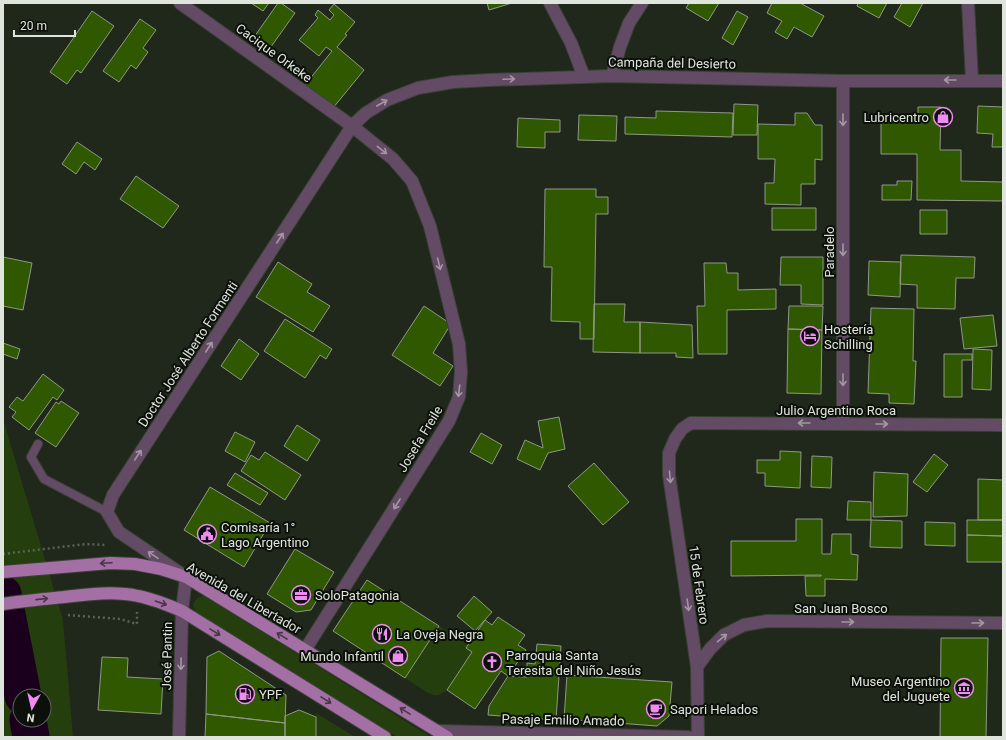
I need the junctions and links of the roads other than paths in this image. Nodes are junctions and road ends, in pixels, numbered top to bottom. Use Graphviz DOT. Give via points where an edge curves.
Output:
graph roads {
  1 [pos="180,3"];
  2 [pos="550,3"];
  3 [pos="642,3"];
  4 [pos="968,3"];
  5 [pos="612,76"];
  6 [pos="584,77"];
  7 [pos="972,80"];
  8 [pos="1003,80"];
  9 [pos="843,81"];
  10 [pos="352,126"];
  11 [pos="843,423"];
  12 [pos="1003,424"];
  13 [pos="675,439"];
  14 [pos="38,444"];
  15 [pos="107,512"];
  16 [pos="3,572"];
  17 [pos="186,577"];
  18 [pos="3,604"];
  19 [pos="182,611"];
  20 [pos="1003,623"];
  21 [pos="305,650"];
  22 [pos="697,667"];
  23 [pos="442,734"];
  24 [pos="484,735"];
  25 [pos="179,737"];
  26 [pos="385,737"];
  27 [pos="688,737"];
  28 [pos="698,737"];
  1 -- 10 [label="street, Cacique Orkeke"];
  2 -- 6 [label="street" via="571,43"];
  3 -- 5 [label="street" via="624,35"];
  4 -- 7 [label="street"];
  5 -- 6 [label="street, Campaña del Desierto"];
  5 -- 9 [label="street, Campaña del Desierto"];
  10 -- 6 [label="street, Campaña del Desierto, one-way" via="366,112 387,100 418,88 460,82"];
  7 -- 8 [label="street, Campaña del Desierto"];
  7 -- 9 [label="street, Campaña del Desierto, one-way"];
  9 -- 11 [label="street, Paradelo, one-way"];
  15 -- 10 [label="street, Doctor José Alberto Formenti, one-way" via="113,495"];
  10 -- 21 [label="street, Josefa Freile, one-way" via="393,159 412,181 430,226 459,344 461,372 458,397 450,421"];
  11 -- 12 [label="street, Julio Argentino Roca, one-way"];
  11 -- 13 [label="street, Julio Argentino Roca, one-way" via="691,423 682,429"];
  13 -- 22 [label="street, 15 de Febrero, one-way" via="670,453 669,475"];
  14 -- 15 [label="lane" via="31,457 44,479"];
  17 -- 15 [label="street, one-way" via="119,532"];
  17 -- 16 [label="main road, Avenida del Libertador, one-way" via="135,564 110,563"];
  17 -- 19 [label="street, José Pantin"];
  21 -- 17 [label="main road, Avenida del Libertador, one-way"];
  18 -- 19 [label="main road, one-way" via="82,595 116,594 137,596"];
  19 -- 25 [label="street, José Pantin, one-way"];
  19 -- 26 [label="main road, one-way"];
  22 -- 20 [label="street, San Juan Bosco, one-way" via="724,635 744,626 767,621"];
  23 -- 21 [label="main road, Avenida del Libertador, one-way"];
  22 -- 28 [label="street, 15 de Febrero"];
  23 -- 24 [label="street, Pasaje Emilio Amado"];
  24 -- 27 [label="street, Pasaje Emilio Amado"];
}
